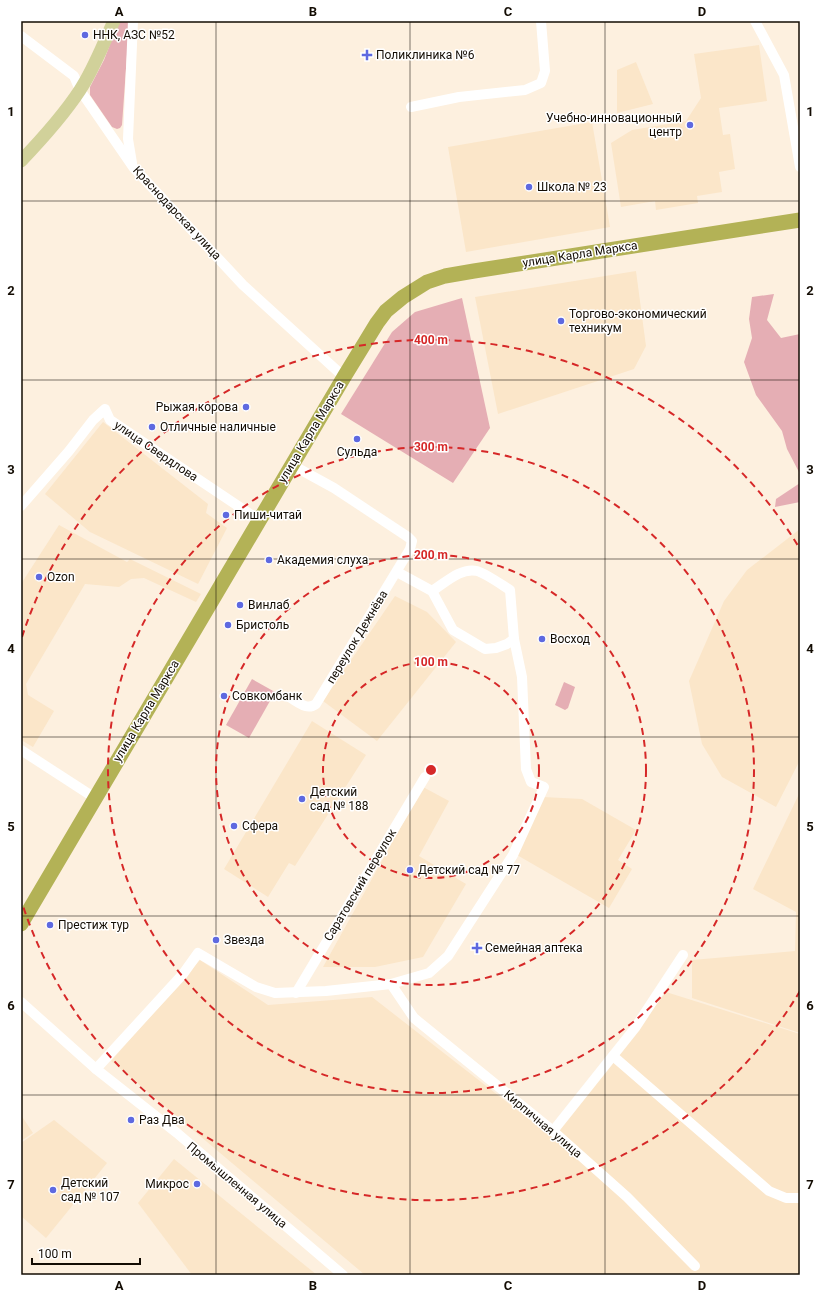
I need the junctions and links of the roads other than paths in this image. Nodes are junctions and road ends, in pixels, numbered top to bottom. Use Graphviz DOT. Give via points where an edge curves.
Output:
graph roads {
  1 [pos="114,21"];
  2 [pos="133,21"];
  3 [pos="541,21"];
  4 [pos="755,21"];
  5 [pos="21,36"];
  6 [pos="80,90"];
  7 [pos="412,106"];
  8 [pos="21,161"];
  9 [pos="133,167"];
  10 [pos="800,167"];
  11 [pos="800,220"];
  12 [pos="344,377"];
  13 [pos="292,465"];
  14 [pos="21,506"];
  15 [pos="259,520"];
  16 [pos="397,572"];
  17 [pos="432,591"];
  18 [pos="514,639"];
  19 [pos="289,697"];
  20 [pos="21,750"];
  21 [pos="425,777"];
  22 [pos="95,798"];
  23 [pos="21,924"];
  24 [pos="683,955"];
  25 [pos="391,984"];
  26 [pos="296,993"];
  27 [pos="21,1002"];
  28 [pos="613,1056"];
  29 [pos="96,1069"];
  30 [pos="553,1131"];
  31 [pos="800,1198"];
  32 [pos="695,1266"];
  33 [pos="344,1275"];
  1 -- 6 [label="main road"];
  2 -- 9 [label="street" via="128,139"];
  3 -- 7 [label="street" via="545,71 541,83 525,90 459,97"];
  4 -- 10 [label="street" via="784,75"];
  5 -- 6 [label="street, Краснодарская улица" via="74,76"];
  6 -- 8 [label="main road"];
  6 -- 9 [label="street, Краснодарская улица"];
  9 -- 12 [label="street, Краснодарская улица" via="243,285"];
  11 -- 12 [label="highway, улица Карла Маркса" via="474,271 427,282 402,297 386,311"];
  12 -- 13 [label="highway, улица Карла Маркса"];
  13 -- 15 [label="highway, улица Карла Маркса"];
  13 -- 16 [label="street, переулок Дежнёва" via="334,488 408,537 412,542 410,549"];
  14 -- 15 [label="street, улица Свердлова" via="92,420 105,409 110,420"];
  15 -- 22 [label="highway, улица Карла Маркса"];
  16 -- 17 [label="street"];
  16 -- 19 [label="street, переулок Дежнёва" via="316,704 307,708"];
  17 -- 18 [label="street" via="452,630 485,649 496,648"];
  17 -- 18 [label="street" via="459,573 478,571 510,590"];
  18 -- 25 [label="street" via="522,677 526,770 531,782 544,787 513,855 448,956 429,972"];
  20 -- 22 [label="street"];
  21 -- 26 [label="street, Саратовский переулок"];
  22 -- 23 [label="highway, улица Карла Маркса"];
  24 -- 28 [label="street" via="635,1028"];
  25 -- 26 [label="street"];
  25 -- 30 [label="street, Кирпичная улица" via="414,1018"];
  26 -- 29 [label="street" via="275,993 256,987 198,953 183,974"];
  27 -- 29 [label="street, Промышленная улица"];
  28 -- 30 [label="street"];
  28 -- 31 [label="street" via="769,1191 786,1198"];
  29 -- 33 [label="street, Промышленная улица" via="183,1138"];
  30 -- 32 [label="street, Кирпичная улица" via="627,1196"];
}
